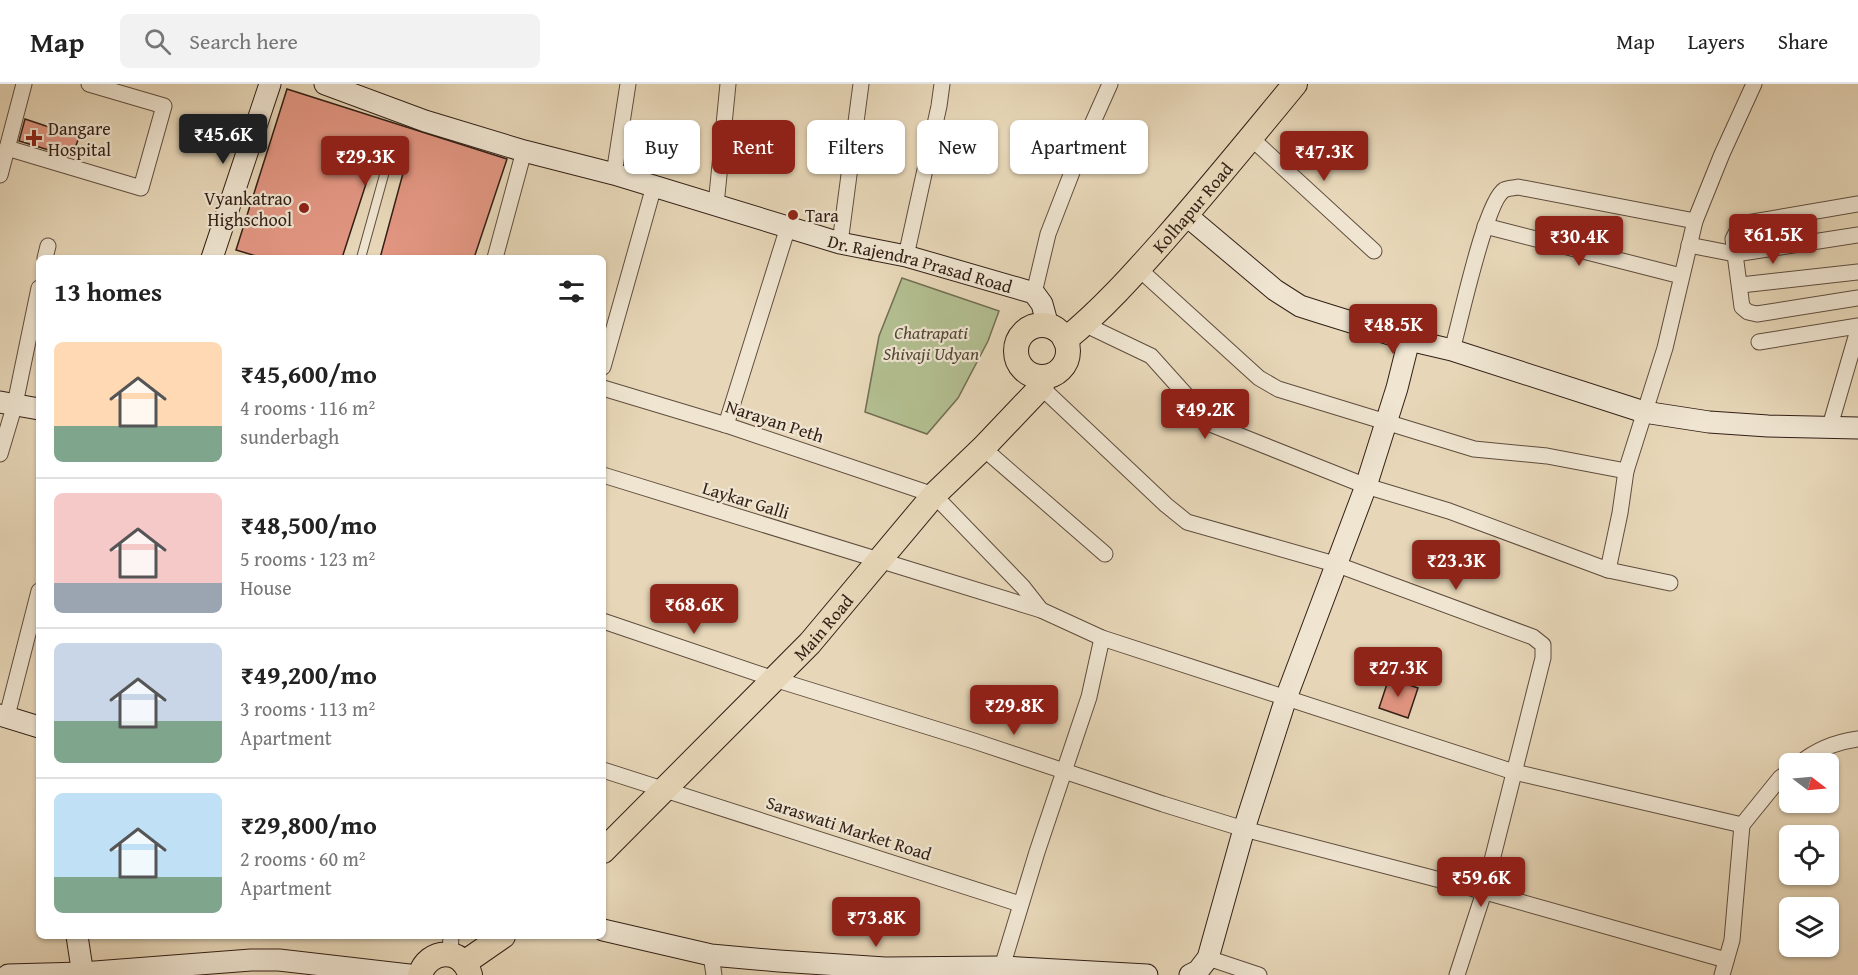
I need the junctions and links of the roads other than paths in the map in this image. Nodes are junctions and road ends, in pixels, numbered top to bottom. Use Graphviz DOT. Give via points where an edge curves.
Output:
graph roads {
  1 [pos="24,84"];
  2 [pos="89,84"];
  3 [pos="270,84"];
  4 [pos="325,84"];
  5 [pos="628,84"];
  6 [pos="728,84"];
  7 [pos="861,84"];
  8 [pos="942,84"];
  9 [pos="1110,84"];
  10 [pos="1295,84"];
  11 [pos="1754,84"];
  12 [pos="109,87"];
  13 [pos="1251,138"];
  14 [pos="7,148"];
  15 [pos="524,151"];
  16 [pos="614,174"];
  17 [pos="384,175"];
  18 [pos="0,176"];
  19 [pos="654,186"];
  20 [pos="1858,204"];
  21 [pos="716,205"];
  22 [pos="1186,215"];
  23 [pos="1695,221"];
  24 [pos="1485,226"];
  25 [pos="788,227"];
  26 [pos="1858,235"];
  27 [pos="840,243"];
  28 [pos="1689,245"];
  29 [pos="1374,251"];
  30 [pos="1735,254"];
  31 [pos="214,255"];
  32 [pos="362,255"];
  33 [pos="496,255"];
  34 [pos="906,256"];
  35 [pos="1138,269"];
  36 [pos="1858,272"];
  37 [pos="1681,276"];
  38 [pos="1741,285"];
  39 [pos="1034,293"];
  40 [pos="1858,298"];
  41 [pos="36,299"];
  42 [pos="1084,324"];
  43 [pos="1858,328"];
  44 [pos="1057,333"];
  45 [pos="1409,340"];
  46 [pos="1759,342"];
  47 [pos="1452,350"];
  48 [pos="606,356"];
  49 [pos="1039,387"];
  50 [pos="606,389"];
  51 [pos="8,403"];
  52 [pos="36,408"];
  53 [pos="1644,411"];
  54 [pos="1386,422"];
  55 [pos="726,425"];
  56 [pos="1830,426"];
  57 [pos="1858,428"];
  58 [pos="983,448"];
  59 [pos="0,454"];
  60 [pos="1626,471"];
  61 [pos="606,476"];
  62 [pos="1366,486"];
  63 [pos="934,495"];
  64 [pos="1105,554"];
  65 [pos="878,561"];
  66 [pos="1338,565"];
  67 [pos="1608,570"];
  68 [pos="1670,583"];
  69 [pos="36,602"];
  70 [pos="1041,610"];
  71 [pos="606,622"];
  72 [pos="1102,638"];
  73 [pos="774,680"];
  74 [pos="1287,698"];
  75 [pos="4,716"];
  76 [pos="36,726"];
  77 [pos="1858,739"];
  78 [pos="1813,753"];
  79 [pos="1064,770"];
  80 [pos="606,771"];
  81 [pos="1514,772"];
  82 [pos="1779,779"];
  83 [pos="666,789"];
  84 [pos="1742,825"];
  85 [pos="1244,830"];
  86 [pos="606,848"];
  87 [pos="1484,892"];
  88 [pos="1020,904"];
  89 [pos="606,931"];
  90 [pos="77,939"];
  91 [pos="497,939"];
  92 [pos="459,957"];
  93 [pos="1726,960"];
  94 [pos="713,965"];
  95 [pos="1002,968"];
  96 [pos="1200,970"];
  97 [pos="1049,972"];
  98 [pos="82,974"];
  99 [pos="8,975"];
  100 [pos="409,975"];
  101 [pos="420,975"];
  102 [pos="1147,975"];
  103 [pos="1259,975"];
  104 [pos="1457,975"];
  105 [pos="1722,975"];
  1 -- 14 [label="street"];
  2 -- 12 [label="street"];
  3 -- 31 [label="main road"];
  4 -- 15 [label="main road, Dr. Rajendra Prasad Road" via="425,121"];
  5 -- 16 [label="street"];
  6 -- 21 [label="street"];
  7 -- 27 [label="street"];
  8 -- 34 [label="street"];
  9 -- 39 [label="street" via="1048,234"];
  10 -- 13 [label="main road, Kolhapur Road"];
  11 -- 23 [label="street"];
  12 -- 14 [label="street" via="164,106 141,188"];
  13 -- 22 [label="main road, Kolhapur Road"];
  13 -- 29 [label="street"];
  14 -- 18 [label="street"];
  15 -- 16 [label="main road, Dr. Rajendra Prasad Road"];
  15 -- 33 [label="street"];
  16 -- 19 [label="main road, Dr. Rajendra Prasad Road"];
  17 -- 32 [label="lane"];
  19 -- 21 [label="main road, Dr. Rajendra Prasad Road"];
  19 -- 48 [label="street"];
  20 -- 30 [label="street" via="1747,223 1733,239"];
  21 -- 25 [label="main road, Dr. Rajendra Prasad Road"];
  22 -- 35 [label="main road, Kolhapur Road"];
  22 -- 45 [label="main road" via="1275,290 1300,306"];
  23 -- 24 [label="street" via="1518,187 1504,190 1493,204"];
  23 -- 28 [label="street"];
  24 -- 37 [label="street"];
  24 -- 47 [label="street"];
  25 -- 27 [label="main road, Dr. Rajendra Prasad Road"];
  25 -- 55 [label="street"];
  26 -- 30 [label="street"];
  27 -- 34 [label="main road, Dr. Rajendra Prasad Road"];
  28 -- 30 [label="street"];
  28 -- 37 [label="street"];
  30 -- 38 [label="street"];
  34 -- 39 [label="main road, Dr. Rajendra Prasad Road"];
  35 -- 42 [label="main road, Kolhapur Road"];
  35 -- 54 [label="street" via="1259,378 1278,389"];
  36 -- 38 [label="street"];
  37 -- 53 [label="street" via="1665,348"];
  38 -- 40 [label="street" via="1742,307 1757,314"];
  39 -- 44 [label="main road"];
  41 -- 51 [label="street"];
  42 -- 44 [label="main road, Kolhapur Road"];
  42 -- 62 [label="street" via="1151,356 1213,425"];
  43 -- 46 [label="street"];
  43 -- 56 [label="street"];
  44 -- 49 [label="main road" via="1066,361"];
  44 -- 49 [label="main road" via="1041,325 1027,330 1016,350 1024,370"];
  45 -- 47 [label="main road"];
  45 -- 54 [label="main road"];
  47 -- 53 [label="main road"];
  49 -- 58 [label="main road, Main Road"];
  49 -- 66 [label="street" via="1187,522"];
  50 -- 55 [label="street, Narayan Peth"];
  51 -- 52 [label="main road"];
  51 -- 59 [label="street"];
  53 -- 56 [label="main road" via="1709,422"];
  53 -- 60 [label="street"];
  54 -- 60 [label="street" via="1474,449 1548,456"];
  54 -- 62 [label="main road"];
  55 -- 63 [label="street, Narayan Peth"];
  56 -- 57 [label="main road"];
  58 -- 63 [label="main road, Main Road"];
  58 -- 64 [label="street"];
  60 -- 67 [label="street"];
  61 -- 65 [label="street, Laykar Galli"];
  62 -- 66 [label="main road"];
  62 -- 67 [label="street" via="1449,511"];
  63 -- 65 [label="main road, Main Road"];
  63 -- 70 [label="street"];
  65 -- 70 [label="street, Laykar Galli"];
  65 -- 73 [label="main road, Main Road"];
  66 -- 74 [label="main road"];
  66 -- 81 [label="street" via="1533,637 1543,645 1544,658"];
  67 -- 68 [label="street"];
  69 -- 75 [label="street"];
  70 -- 72 [label="street, Laykar Galli"];
  71 -- 73 [label="street"];
  72 -- 74 [label="street, Laykar Galli"];
  72 -- 79 [label="street" via="1089,697"];
  73 -- 79 [label="street"];
  73 -- 83 [label="main road, Main Road"];
  74 -- 81 [label="street, Laykar Galli"];
  74 -- 85 [label="main road"];
  75 -- 76 [label="main road"];
  77 -- 78 [label="street" via="1838,742"];
  79 -- 85 [label="street"];
  79 -- 88 [label="street"];
  80 -- 83 [label="street, Saraswati Market Road"];
  81 -- 84 [label="street, Laykar Galli"];
  81 -- 87 [label="street"];
  82 -- 84 [label="street"];
  83 -- 86 [label="main road, Main Road"];
  83 -- 88 [label="street, Saraswati Market Road"];
  84 -- 93 [label="street" via="1732,940"];
  85 -- 87 [label="street"];
  85 -- 96 [label="main road"];
  87 -- 93 [label="street"];
  87 -- 104 [label="street"];
  88 -- 95 [label="street"];
  89 -- 94 [label="main road"];
  90 -- 98 [label="main road"];
  91 -- 92 [label="main road"];
  92 -- 101 [label="main road" via="434,957"];
  93 -- 105 [label="street"];
  94 -- 95 [label="main road"];
  95 -- 97 [label="main road"];
  96 -- 103 [label="street"];
  97 -- 102 [label="main road"];
  98 -- 99 [label="main road"];
  98 -- 100 [label="main road" via="279,960"];
}
